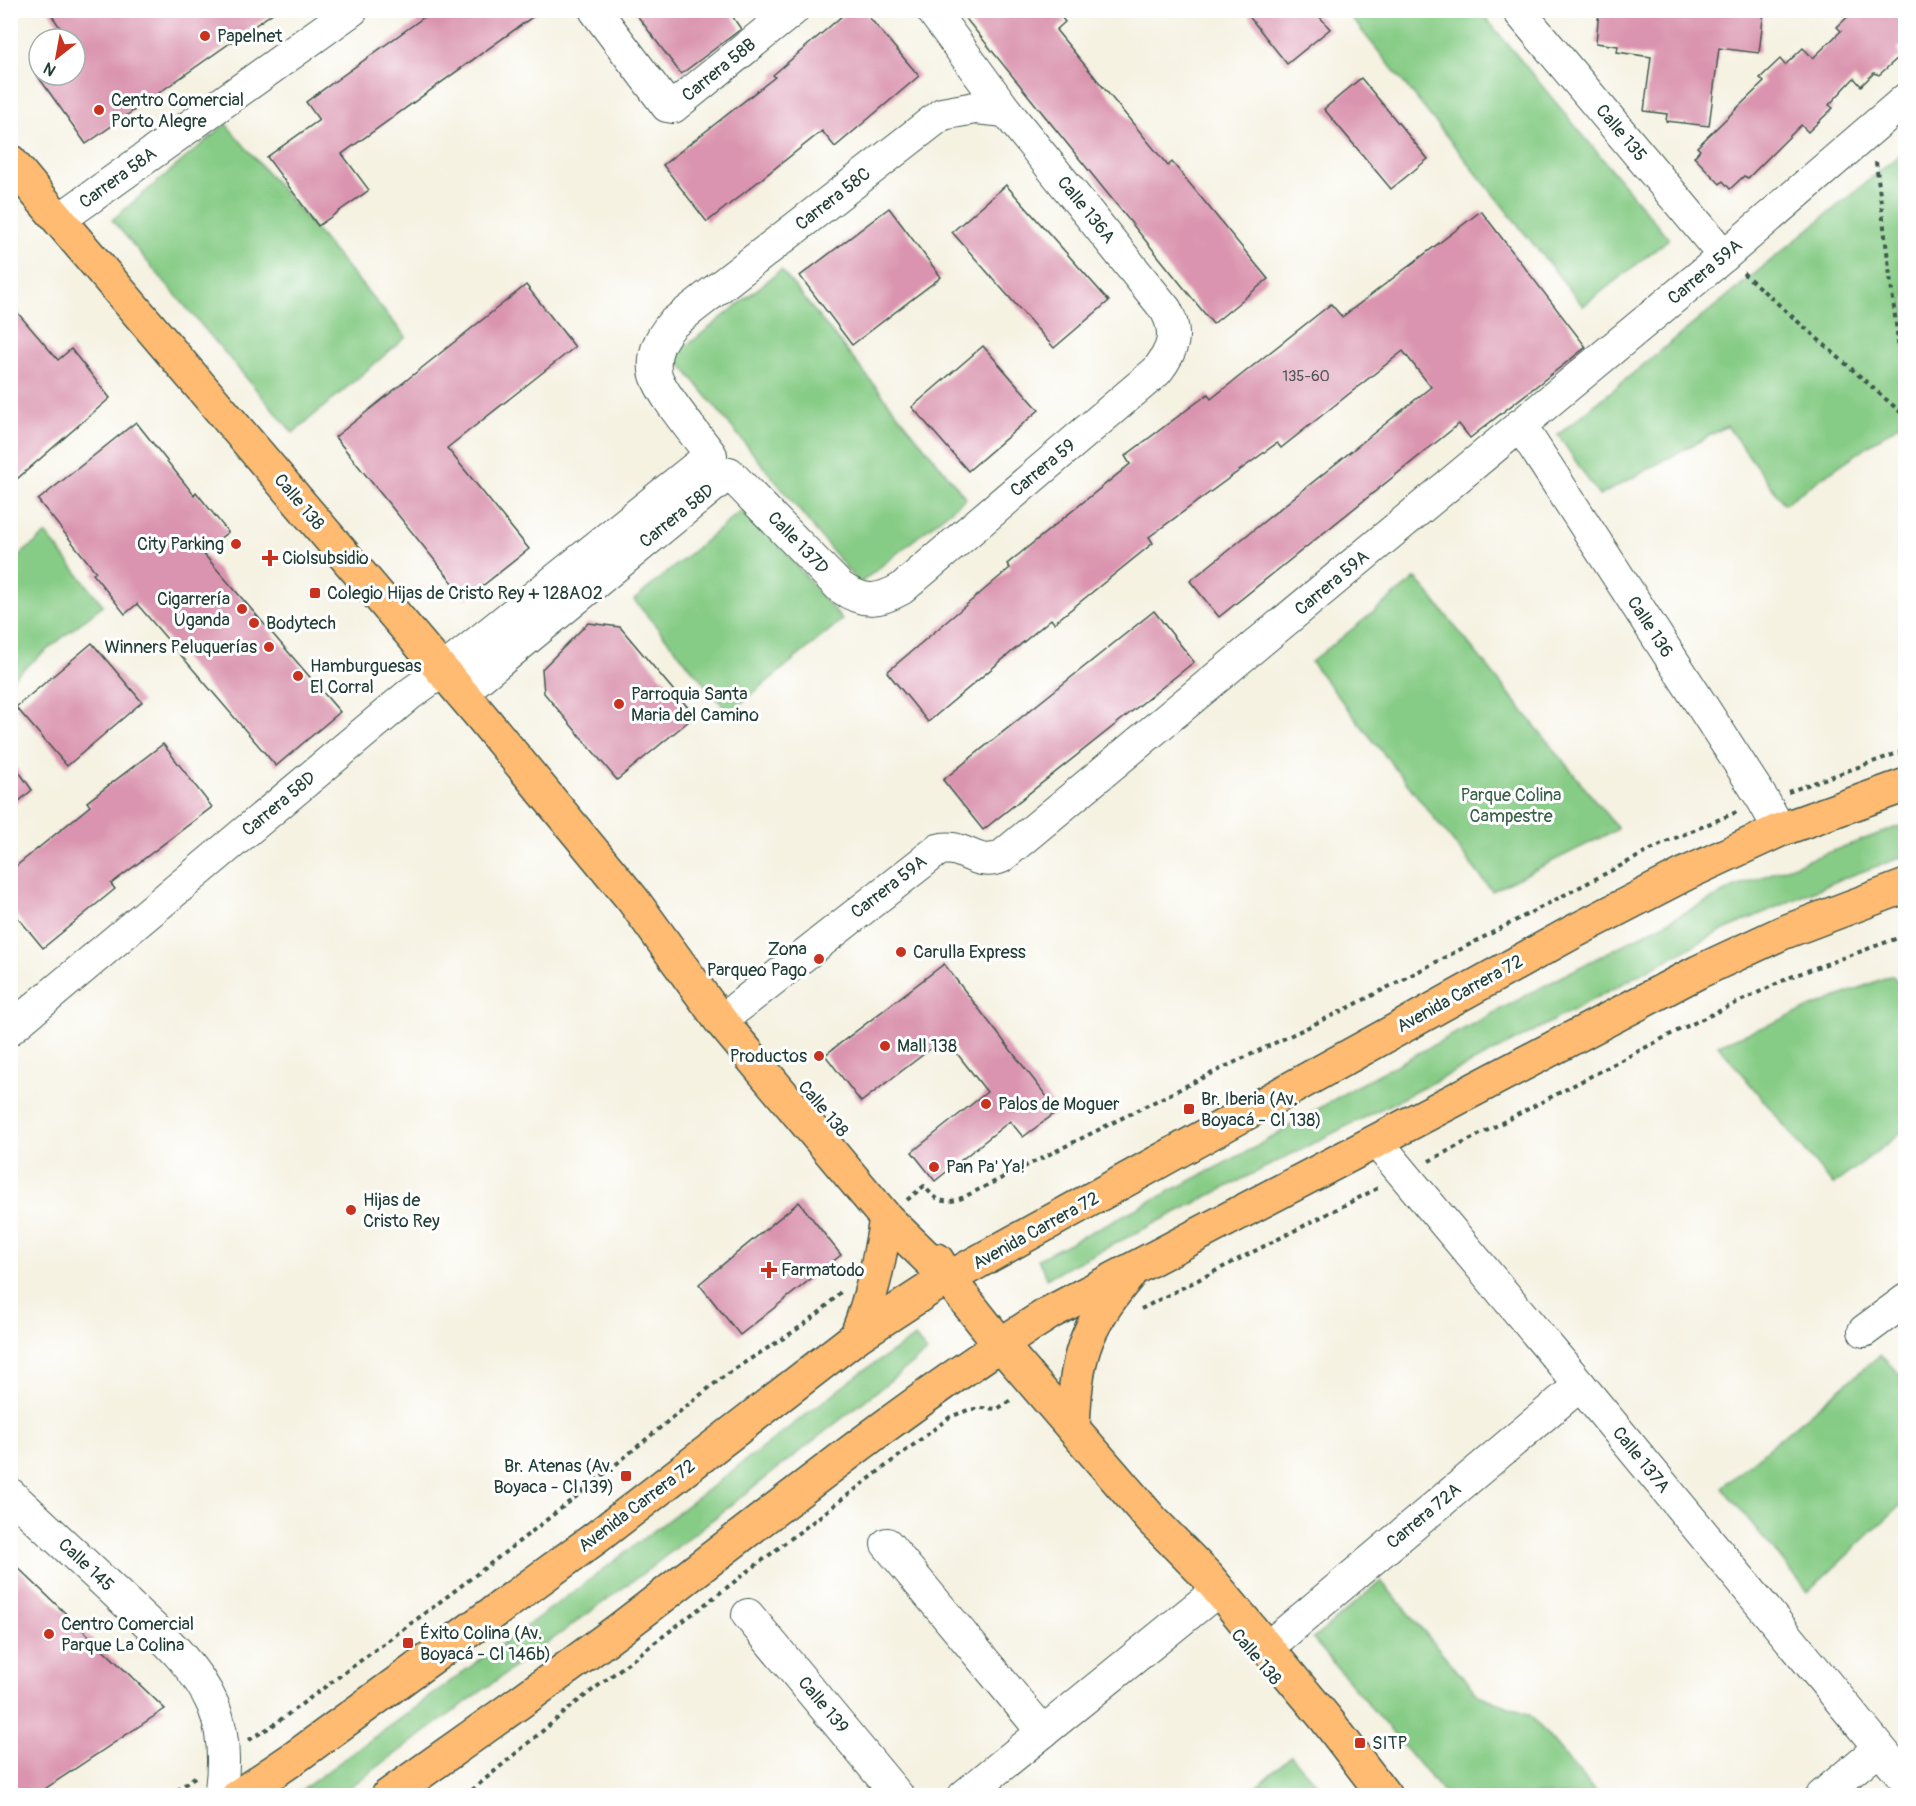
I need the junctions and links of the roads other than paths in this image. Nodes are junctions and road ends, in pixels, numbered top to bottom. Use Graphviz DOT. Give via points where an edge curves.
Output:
graph roads {
  1 [pos="352,10"];
  2 [pos="595,10"];
  3 [pos="793,10"];
  4 [pos="932,10"];
  5 [pos="1518,10"];
  6 [pos="1905,99"];
  7 [pos="1006,111"];
  8 [pos="10,161"];
  9 [pos="59,220"];
  10 [pos="1724,256"];
  11 [pos="1166,310"];
  12 [pos="672,324"];
  13 [pos="1520,425"];
  14 [pos="720,464"];
  15 [pos="874,600"];
  16 [pos="452,682"];
  17 [pos="1905,785"];
  18 [pos="1780,830"];
  19 [pos="1905,886"];
  20 [pos="633,900"];
  21 [pos="738,1007"];
  22 [pos="12,1025"];
  23 [pos="1376,1141"];
  24 [pos="885,1218"];
  25 [pos="1136,1266"];
  26 [pos="948,1278"];
  27 [pos="1905,1300"];
  28 [pos="1864,1331"];
  29 [pos="856,1337"];
  30 [pos="1001,1345"];
  31 [pos="1580,1385"];
  32 [pos="1073,1428"];
  33 [pos="10,1494"];
  34 [pos="1152,1520"];
  35 [pos="887,1544"];
  36 [pos="1207,1599"];
  37 [pos="748,1615"];
  38 [pos="1267,1647"];
  39 [pos="1043,1732"];
  40 [pos="1879,1748"];
  41 [pos="1905,1780"];
  42 [pos="1379,1789"];
  43 [pos="220,1796"];
  44 [pos="238,1796"];
  45 [pos="388,1796"];
  46 [pos="898,1796"];
  47 [pos="964,1796"];
  48 [pos="1822,1796"];
  1 -- 9 [label="street, Carrera 58A"];
  2 -- 3 [label="street, Carrera 58B" via="667,106 673,107"];
  4 -- 7 [label="street, Calle 136A"];
  5 -- 10 [label="street, Calle 135"];
  6 -- 10 [label="street, Carrera 59A"];
  7 -- 11 [label="street, Calle 136A"];
  7 -- 12 [label="street, Carrera 58C" via="975,108 942,114"];
  8 -- 9 [label="main road, Calle 138"];
  9 -- 16 [label="main road, Calle 138"];
  10 -- 13 [label="street, Carrera 59A"];
  11 -- 15 [label="street, Carrera 59" via="1173,323 1173,335 1171,348 1157,371 901,589"];
  12 -- 14 [label="street, Calle 137D" via="660,340 654,358 655,373 665,393"];
  13 -- 18 [label="street, Calle 136"];
  13 -- 21 [label="street, Carrera 59A" via="1001,857 982,860 955,848 938,850"];
  14 -- 15 [label="street, Calle 137D" via="840,587 852,595"];
  14 -- 16 [label="street, Carrera 58D"];
  16 -- 20 [label="main road, Calle 138"];
  16 -- 22 [label="street, Carrera 58D" via="392,709"];
  17 -- 18 [label="main road, Avenida Carrera 72"];
  18 -- 26 [label="main road, Avenida Carrera 72" via="1573,932"];
  19 -- 23 [label="main road" via="1782,933 1698,972"];
  20 -- 21 [label="main road, Calle 138"];
  20 -- 24 [label="main road, Calle 138" via="720,1020"];
  21 -- 26 [label="main road, Calle 138" via="902,1204"];
  23 -- 25 [label="main road"];
  23 -- 31 [label="street, Calle 137A"];
  24 -- 26 [label="main road, Calle 138"];
  24 -- 29 [label="main road" via="879,1265"];
  25 -- 30 [label="main road" via="1051,1312"];
  25 -- 32 [label="main road" via="1087,1335 1078,1362"];
  26 -- 29 [label="main road, Avenida Carrera 72"];
  26 -- 30 [label="main road, Calle 138"];
  27 -- 28 [label="street"];
  29 -- 44 [label="main road, Avenida Carrera 72" via="597,1537"];
  30 -- 32 [label="main road, Calle 138"];
  30 -- 45 [label="main road" via="857,1446 539,1689"];
  31 -- 38 [label="street, Carrera 72A"];
  31 -- 40 [label="street, Calle 137A"];
  32 -- 34 [label="main road, Calle 138"];
  33 -- 43 [label="street, Calle 145" via="164,1638 199,1679 220,1725 224,1756"];
  34 -- 36 [label="main road, Calle 138"];
  34 -- 38 [label="main road, Calle 138" via="1208,1575"];
  35 -- 39 [label="street"];
  36 -- 39 [label="street"];
  36 -- 42 [label="main road, Calle 138" via="1318,1730"];
  37 -- 46 [label="street, Calle 139"];
  38 -- 42 [label="main road, Calle 138"];
  39 -- 47 [label="street"];
  40 -- 41 [label="street, Calle 137A"];
  40 -- 48 [label="street"];
}
